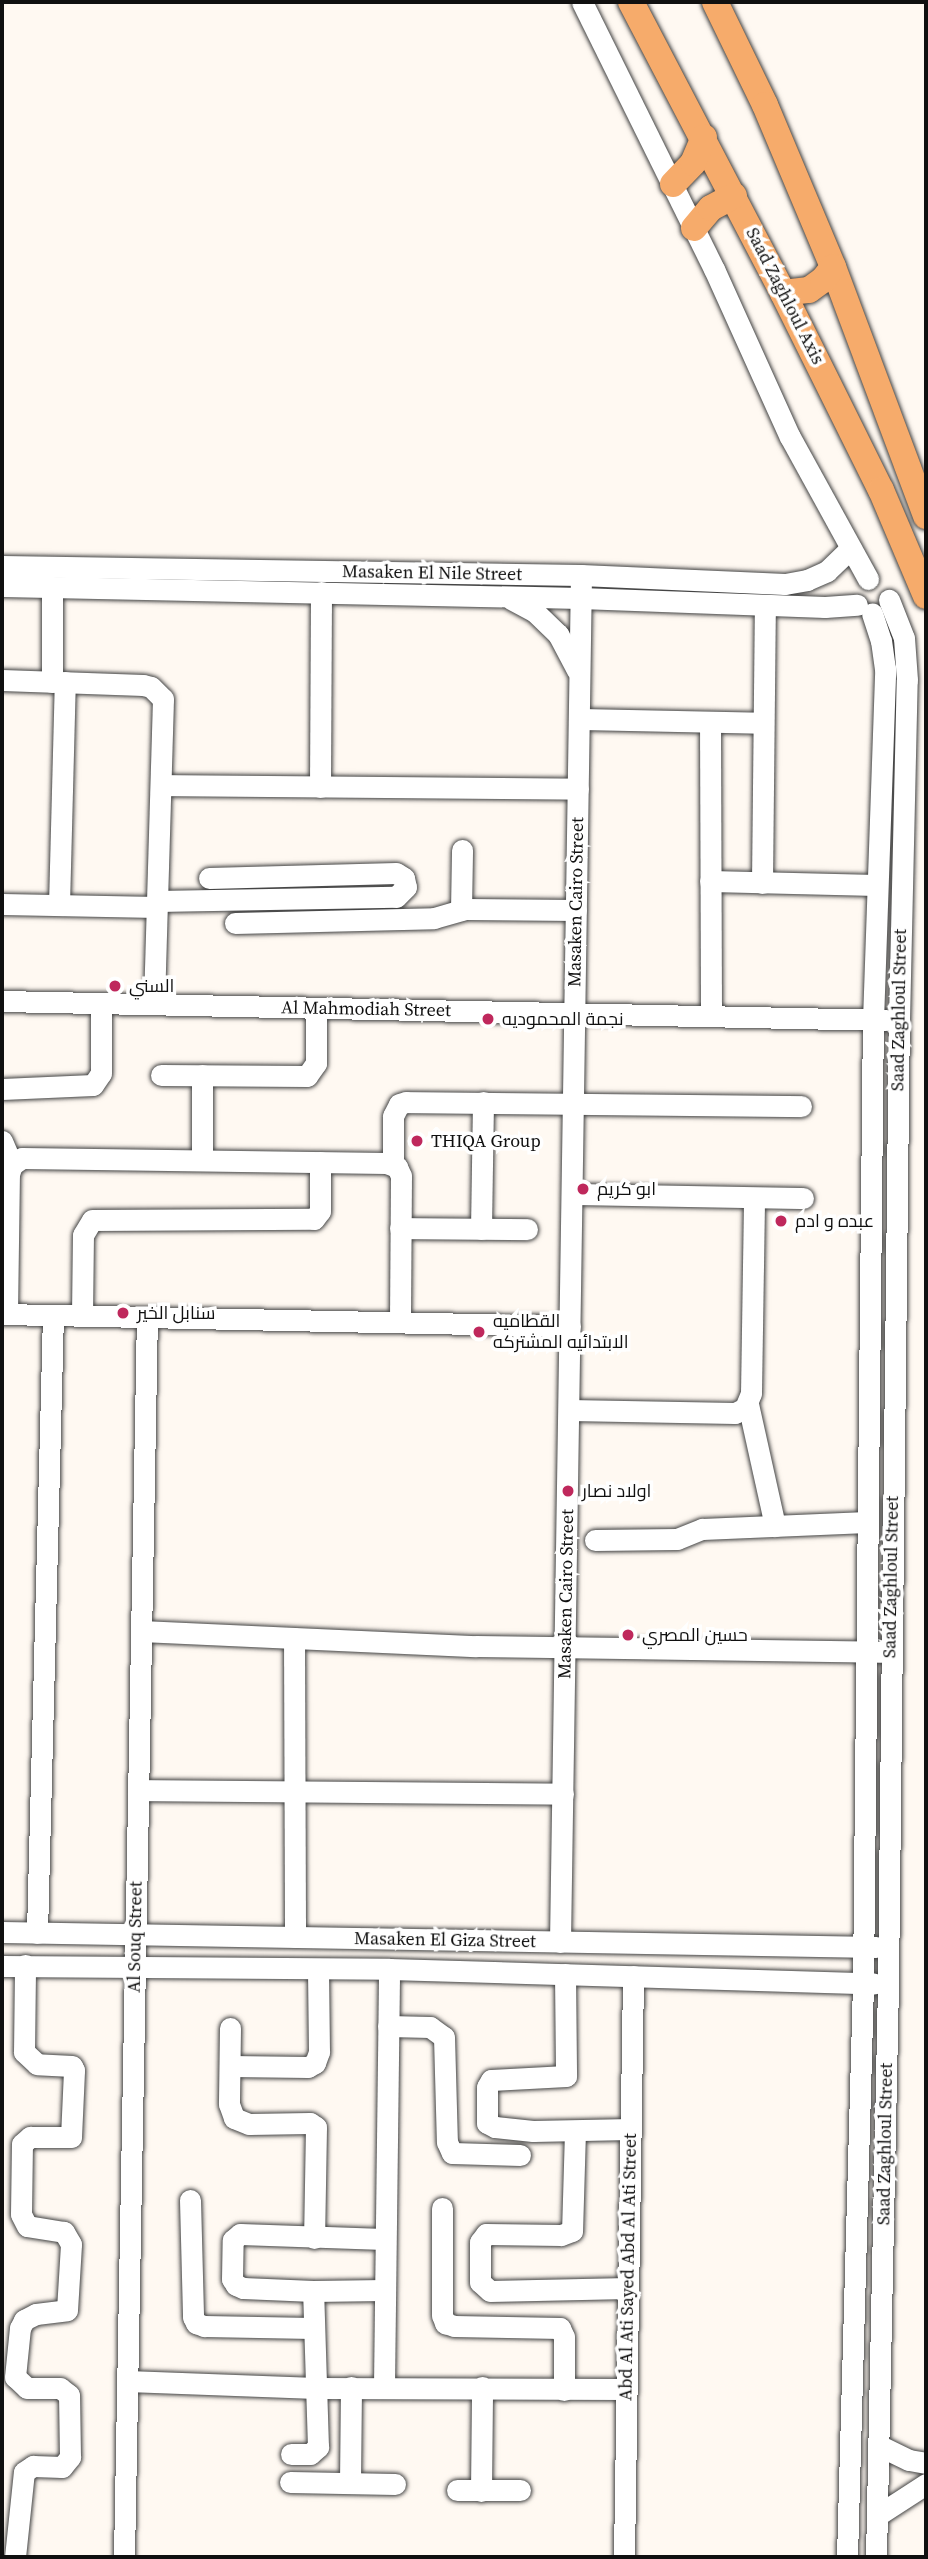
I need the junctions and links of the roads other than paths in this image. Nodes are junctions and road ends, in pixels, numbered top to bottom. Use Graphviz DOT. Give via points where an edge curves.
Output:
graph roads {
  1 [pos="582,2"];
  2 [pos="631,2"];
  3 [pos="715,2"];
  4 [pos="704,137"];
  5 [pos="673,184"];
  6 [pos="734,196"];
  7 [pos="694,228"];
  8 [pos="833,267"];
  9 [pos="783,293"];
  10 [pos="926,516"];
  11 [pos="851,548"];
  12 [pos="2,566"];
  13 [pos="581,575"];
  14 [pos="868,579"];
  15 [pos="2,586"];
  16 [pos="52,587"];
  17 [pos="321,592"];
  18 [pos="506,596"];
  19 [pos="926,596"];
  20 [pos="580,598"];
  21 [pos="889,600"];
  22 [pos="765,604"];
  23 [pos="865,609"];
  24 [pos="580,677"];
  25 [pos="2,680"];
  26 [pos="59,682"];
  27 [pos="579,719"];
  28 [pos="883,721"];
  29 [pos="710,722"];
  30 [pos="906,722"];
  31 [pos="763,723"];
  32 [pos="161,785"];
  33 [pos="320,787"];
  34 [pos="578,789"];
  35 [pos="462,850"];
  36 [pos="209,878"];
  37 [pos="710,881"];
  38 [pos="762,883"];
  39 [pos="876,886"];
  40 [pos="2,904"];
  41 [pos="158,904"];
  42 [pos="59,905"];
  43 [pos="461,910"];
  44 [pos="576,910"];
  45 [pos="235,923"];
  46 [pos="2,1001"];
  47 [pos="101,1003"];
  48 [pos="154,1004"];
  49 [pos="316,1008"];
  50 [pos="575,1013"];
  51 [pos="711,1016"];
  52 [pos="873,1020"];
  53 [pos="899,1020"];
  54 [pos="161,1075"];
  55 [pos="202,1075"];
  56 [pos="2,1089"];
  57 [pos="483,1102"];
  58 [pos="573,1102"];
  59 [pos="801,1105"];
  60 [pos="2,1140"];
  61 [pos="202,1160"];
  62 [pos="320,1162"];
  63 [pos="393,1164"];
  64 [pos="12,1165"];
  65 [pos="572,1194"];
  66 [pos="754,1198"];
  67 [pos="803,1198"];
  68 [pos="400,1228"];
  69 [pos="481,1229"];
  70 [pos="527,1229"];
  71 [pos="4,1314"];
  72 [pos="53,1315"];
  73 [pos="82,1315"];
  74 [pos="147,1317"];
  75 [pos="400,1322"];
  76 [pos="570,1326"];
  77 [pos="748,1404"];
  78 [pos="569,1410"];
  79 [pos="867,1522"];
  80 [pos="775,1525"];
  81 [pos="595,1540"];
  82 [pos="141,1631"];
  83 [pos="293,1638"];
  84 [pos="565,1645"];
  85 [pos="867,1652"];
  86 [pos="890,1652"];
  87 [pos="138,1790"];
  88 [pos="296,1791"];
  89 [pos="563,1794"];
  90 [pos="2,1931"];
  91 [pos="37,1933"];
  92 [pos="136,1933"];
  93 [pos="295,1937"];
  94 [pos="560,1942"];
  95 [pos="863,1947"];
  96 [pos="888,1948"];
  97 [pos="26,1965"];
  98 [pos="2,1966"];
  99 [pos="135,1968"];
  100 [pos="318,1969"];
  101 [pos="389,1969"];
  102 [pos="565,1974"];
  103 [pos="633,1976"];
  104 [pos="863,1983"];
  105 [pos="888,1983"];
  106 [pos="388,2026"];
  107 [pos="230,2028"];
  108 [pos="230,2066"];
  109 [pos="631,2129"];
  110 [pos="575,2131"];
  111 [pos="520,2155"];
  112 [pos="190,2200"];
  113 [pos="442,2208"];
  114 [pos="314,2238"];
  115 [pos="384,2239"];
  116 [pos="628,2288"];
  117 [pos="384,2290"];
  118 [pos="313,2291"];
  119 [pos="312,2328"];
  120 [pos="127,2381"];
  121 [pos="384,2386"];
  122 [pos="351,2387"];
  123 [pos="482,2387"];
  124 [pos="316,2388"];
  125 [pos="626,2389"];
  126 [pos="564,2390"];
  127 [pos="880,2446"];
  128 [pos="291,2454"];
  129 [pos="926,2463"];
  130 [pos="290,2482"];
  131 [pos="350,2483"];
  132 [pos="396,2484"];
  133 [pos="926,2484"];
  134 [pos="457,2490"];
  135 [pos="520,2490"];
  136 [pos="481,2491"];
  137 [pos="878,2515"];
  138 [pos="15,2557"];
  139 [pos="124,2557"];
  140 [pos="624,2557"];
  141 [pos="847,2557"];
  142 [pos="876,2557"];
  1 -- 5 [label="street"];
  2 -- 4 [label="main road, Saad Zaghloul Axis"];
  3 -- 8 [label="main road" via="765,105"];
  4 -- 5 [label="main road" via="693,163"];
  4 -- 6 [label="main road, Saad Zaghloul Axis"];
  5 -- 7 [label="street"];
  6 -- 7 [label="main road" via="711,208"];
  6 -- 9 [label="main road, Saad Zaghloul Axis"];
  7 -- 11 [label="street" via="790,437"];
  8 -- 9 [label="main road" via="809,289"];
  8 -- 10 [label="main road"];
  9 -- 19 [label="main road, Saad Zaghloul Axis" via="881,490"];
  11 -- 13 [label="street, Masaken El Nile Street" via="827,571 796,583"];
  11 -- 14 [label="street"];
  12 -- 13 [label="street, Masaken El Nile Street"];
  13 -- 20 [label="street, Masaken Cairo Street"];
  14 -- 21 [label="street" via="884,584"];
  14 -- 23 [label="street" via="856,590"];
  15 -- 16 [label="street, Masaken El Nile Street"];
  16 -- 17 [label="street, Masaken El Nile Street"];
  16 -- 26 [label="street"];
  17 -- 18 [label="street, Masaken El Nile Street"];
  17 -- 33 [label="street"];
  18 -- 20 [label="street, Masaken El Nile Street"];
  18 -- 24 [label="street" via="535,612 558,634"];
  20 -- 22 [label="street, Masaken El Nile Street"];
  20 -- 24 [label="street, Masaken Cairo Street"];
  21 -- 23 [label="street" via="883,610"];
  21 -- 30 [label="street, Saad Zaghloul Street" via="906,652"];
  22 -- 23 [label="street, Masaken El Nile Street"];
  22 -- 31 [label="street"];
  23 -- 28 [label="street, Saad Zaghloul Street" via="884,655"];
  24 -- 27 [label="street, Masaken Cairo Street"];
  25 -- 26 [label="street"];
  26 -- 32 [label="street" via="143,685 158,692 164,708"];
  26 -- 42 [label="street"];
  27 -- 29 [label="street"];
  27 -- 34 [label="street, Masaken Cairo Street"];
  28 -- 30 [label="street"];
  28 -- 39 [label="street, Saad Zaghloul Street"];
  29 -- 31 [label="street"];
  29 -- 37 [label="street"];
  30 -- 53 [label="street, Saad Zaghloul Street"];
  31 -- 38 [label="street"];
  32 -- 33 [label="street"];
  32 -- 41 [label="street"];
  33 -- 34 [label="street"];
  34 -- 44 [label="street, Masaken Cairo Street"];
  35 -- 43 [label="street"];
  36 -- 41 [label="street" via="303,888"];
  37 -- 38 [label="street"];
  37 -- 51 [label="street"];
  38 -- 39 [label="street"];
  39 -- 52 [label="street, Saad Zaghloul Street"];
  40 -- 42 [label="street"];
  41 -- 42 [label="street"];
  41 -- 48 [label="street"];
  43 -- 44 [label="street"];
  43 -- 45 [label="street" via="434,918"];
  44 -- 50 [label="street, Masaken Cairo Street"];
  46 -- 47 [label="street, Al Mahmodiah Street"];
  47 -- 48 [label="street, Al Mahmodiah Street"];
  47 -- 56 [label="street" via="101,1073 93,1085"];
  48 -- 49 [label="street, Al Mahmodiah Street"];
  49 -- 50 [label="street, Al Mahmodiah Street"];
  49 -- 55 [label="street" via="316,1063 310,1074"];
  50 -- 51 [label="street, Al Mahmodiah Street"];
  50 -- 58 [label="street, Masaken Cairo Street"];
  51 -- 52 [label="street, Al Mahmodiah Street"];
  52 -- 53 [label="street, Al Mahmodiah Street"];
  52 -- 79 [label="street, Saad Zaghloul Street"];
  53 -- 86 [label="street, Saad Zaghloul Street"];
  54 -- 55 [label="street"];
  55 -- 61 [label="street"];
  57 -- 58 [label="street"];
  57 -- 63 [label="street" via="399,1104 393,1116"];
  57 -- 69 [label="street"];
  58 -- 59 [label="street"];
  58 -- 65 [label="street, Masaken Cairo Street"];
  60 -- 64 [label="street"];
  61 -- 62 [label="street"];
  61 -- 64 [label="street" via="27,1157"];
  62 -- 63 [label="street"];
  62 -- 73 [label="street" via="320,1211 314,1219 92,1220 83,1235"];
  63 -- 68 [label="street" via="401,1176"];
  64 -- 71 [label="street"];
  65 -- 66 [label="street"];
  65 -- 76 [label="street, Masaken Cairo Street"];
  66 -- 67 [label="street"];
  66 -- 77 [label="street"];
  68 -- 69 [label="street"];
  68 -- 75 [label="street"];
  69 -- 70 [label="street"];
  71 -- 72 [label="street"];
  72 -- 73 [label="street"];
  72 -- 91 [label="street"];
  73 -- 74 [label="street"];
  74 -- 75 [label="street"];
  74 -- 82 [label="street, Al Souq Street"];
  75 -- 76 [label="street"];
  76 -- 78 [label="street, Masaken Cairo Street"];
  77 -- 78 [label="street" via="734,1413"];
  77 -- 80 [label="street"];
  78 -- 84 [label="street, Masaken Cairo Street"];
  79 -- 80 [label="street"];
  79 -- 85 [label="street, Saad Zaghloul Street"];
  80 -- 81 [label="street" via="702,1529 677,1538"];
  82 -- 83 [label="street"];
  82 -- 87 [label="street, Al Souq Street"];
  83 -- 84 [label="street"];
  83 -- 88 [label="street"];
  84 -- 85 [label="street"];
  84 -- 89 [label="street, Masaken Cairo Street"];
  85 -- 86 [label="street"];
  85 -- 95 [label="street, Saad Zaghloul Street"];
  86 -- 96 [label="street, Saad Zaghloul Street"];
  87 -- 88 [label="street"];
  87 -- 92 [label="street, Al Souq Street"];
  88 -- 89 [label="street"];
  88 -- 93 [label="street"];
  89 -- 94 [label="street, Masaken Cairo Street"];
  90 -- 91 [label="street, Masaken El Giza Street"];
  91 -- 92 [label="street, Masaken El Giza Street"];
  92 -- 93 [label="street, Masaken El Giza Street"];
  92 -- 99 [label="street, Al Souq Street"];
  93 -- 94 [label="street, Masaken El Giza Street"];
  94 -- 95 [label="street, Masaken El Giza Street"];
  95 -- 96 [label="street, Masaken El Giza Street"];
  95 -- 104 [label="street, Saad Zaghloul Street"];
  96 -- 105 [label="street, Saad Zaghloul Street"];
  97 -- 98 [label="street, Masaken El Giza Street"];
  97 -- 99 [label="street, Masaken El Giza Street"];
  97 -- 138 [label="street" via="24,2052 37,2064 72,2066 74,2070 71,2137 30,2137 22,2144 21,2214 27,2226 64,2232 71,2244 67,2310 24,2320 15,2376 23,2386 60,2388 69,2395 70,2457 62,2467 33,2466 24,2472"];
  99 -- 100 [label="street, Masaken El Giza Street"];
  99 -- 120 [label="street, Al Souq Street"];
  100 -- 101 [label="street, Masaken El Giza Street"];
  100 -- 108 [label="street" via="319,2052 315,2063 308,2067"];
  101 -- 102 [label="street, Masaken El Giza Street"];
  101 -- 106 [label="street"];
  102 -- 103 [label="street, Masaken El Giza Street"];
  102 -- 110 [label="street" via="566,2076 491,2080 486,2121 495,2127"];
  103 -- 104 [label="street, Masaken El Giza Street"];
  103 -- 109 [label="street, Abd Al Ati Sayed Abd Al Ati Street"];
  104 -- 105 [label="street, Masaken El Giza Street"];
  104 -- 141 [label="street, Saad Zaghloul Street"];
  105 -- 127 [label="street, Saad Zaghloul Street"];
  106 -- 111 [label="street" via="430,2027 444,2037 447,2142 452,2152"];
  106 -- 115 [label="street"];
  107 -- 108 [label="street"];
  108 -- 114 [label="street" via="229,2104 234,2119 249,2124 310,2123 316,2127"];
  109 -- 110 [label="street"];
  109 -- 116 [label="street, Abd Al Ati Sayed Abd Al Ati Street"];
  110 -- 116 [label="street" via="572,2231 561,2235 486,2234 480,2242 480,2282 490,2291"];
  112 -- 119 [label="street" via="196,2323"];
  113 -- 126 [label="street" via="445,2323 560,2328"];
  114 -- 115 [label="street"];
  114 -- 118 [label="street" via="238,2234 233,2239 232,2279 243,2288"];
  115 -- 117 [label="street"];
  116 -- 125 [label="street, Abd Al Ati Sayed Abd Al Ati Street"];
  117 -- 118 [label="street"];
  117 -- 121 [label="street"];
  118 -- 119 [label="street"];
  119 -- 124 [label="street"];
  120 -- 124 [label="street"];
  120 -- 139 [label="street, Al Souq Street"];
  121 -- 122 [label="street"];
  121 -- 123 [label="street"];
  122 -- 124 [label="street"];
  122 -- 131 [label="street"];
  123 -- 126 [label="street"];
  123 -- 136 [label="street"];
  124 -- 128 [label="street" via="318,2447 310,2454"];
  125 -- 126 [label="street"];
  125 -- 140 [label="street, Abd Al Ati Sayed Abd Al Ati Street"];
  127 -- 129 [label="street"];
  127 -- 137 [label="street, Saad Zaghloul Street"];
  130 -- 131 [label="street"];
  131 -- 132 [label="street"];
  133 -- 137 [label="street"];
  134 -- 136 [label="street"];
  135 -- 136 [label="street"];
  137 -- 142 [label="street, Saad Zaghloul Street"];
}
